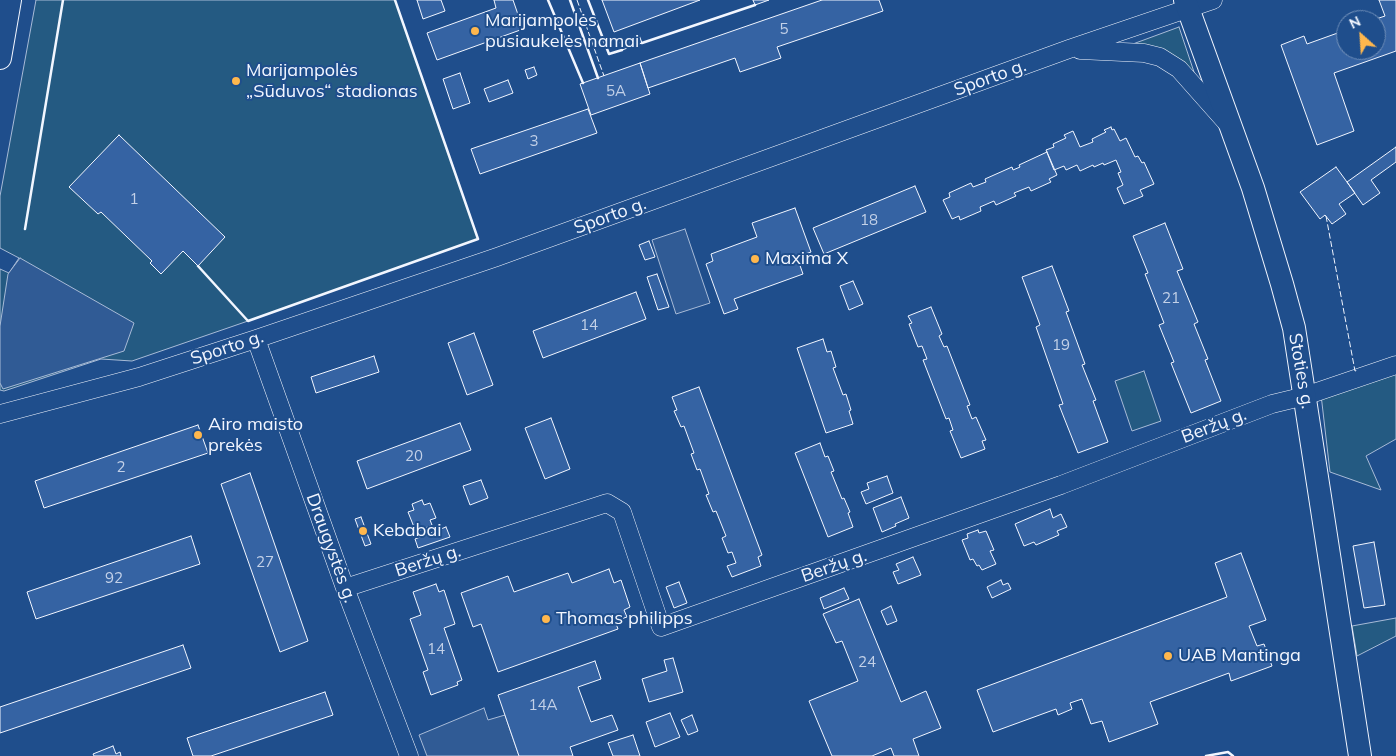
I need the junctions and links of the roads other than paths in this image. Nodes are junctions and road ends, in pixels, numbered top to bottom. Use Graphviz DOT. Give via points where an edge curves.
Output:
graph roads {
  1 [pos="10,0"];
  2 [pos="1213,0"];
  3 [pos="1187,4"];
  4 [pos="1070,49"];
  5 [pos="0,58"];
  6 [pos="1232,129"];
  7 [pos="256,339"];
  8 [pos="1396,365"];
  9 [pos="1305,396"];
  10 [pos="0,414"];
  11 [pos="345,588"];
  12 [pos="409,756"];
  13 [pos="1360,756"];
  1 -- 5 [label="main road"];
  2 -- 3 [label="street, Sporto g."];
  3 -- 4 [label="street, Sporto g."];
  3 -- 6 [label="main road, Stoties g."];
  4 -- 6 [label="street" via="1144,53 1160,57 1179,69"];
  4 -- 7 [label="street, Sporto g." via="515,250"];
  6 -- 9 [label="main road, Stoties g." via="1282,284 1294,328"];
  7 -- 10 [label="street, Sporto g." via="139,377"];
  7 -- 11 [label="street, Draugystės g."];
  8 -- 9 [label="street, Beržų g."];
  9 -- 11 [label="street, Beržų g." via="1272,404 989,511 661,627 622,512 606,503"];
  9 -- 13 [label="main road, Stoties g."];
  11 -- 12 [label="street, Draugystės g."];
}
